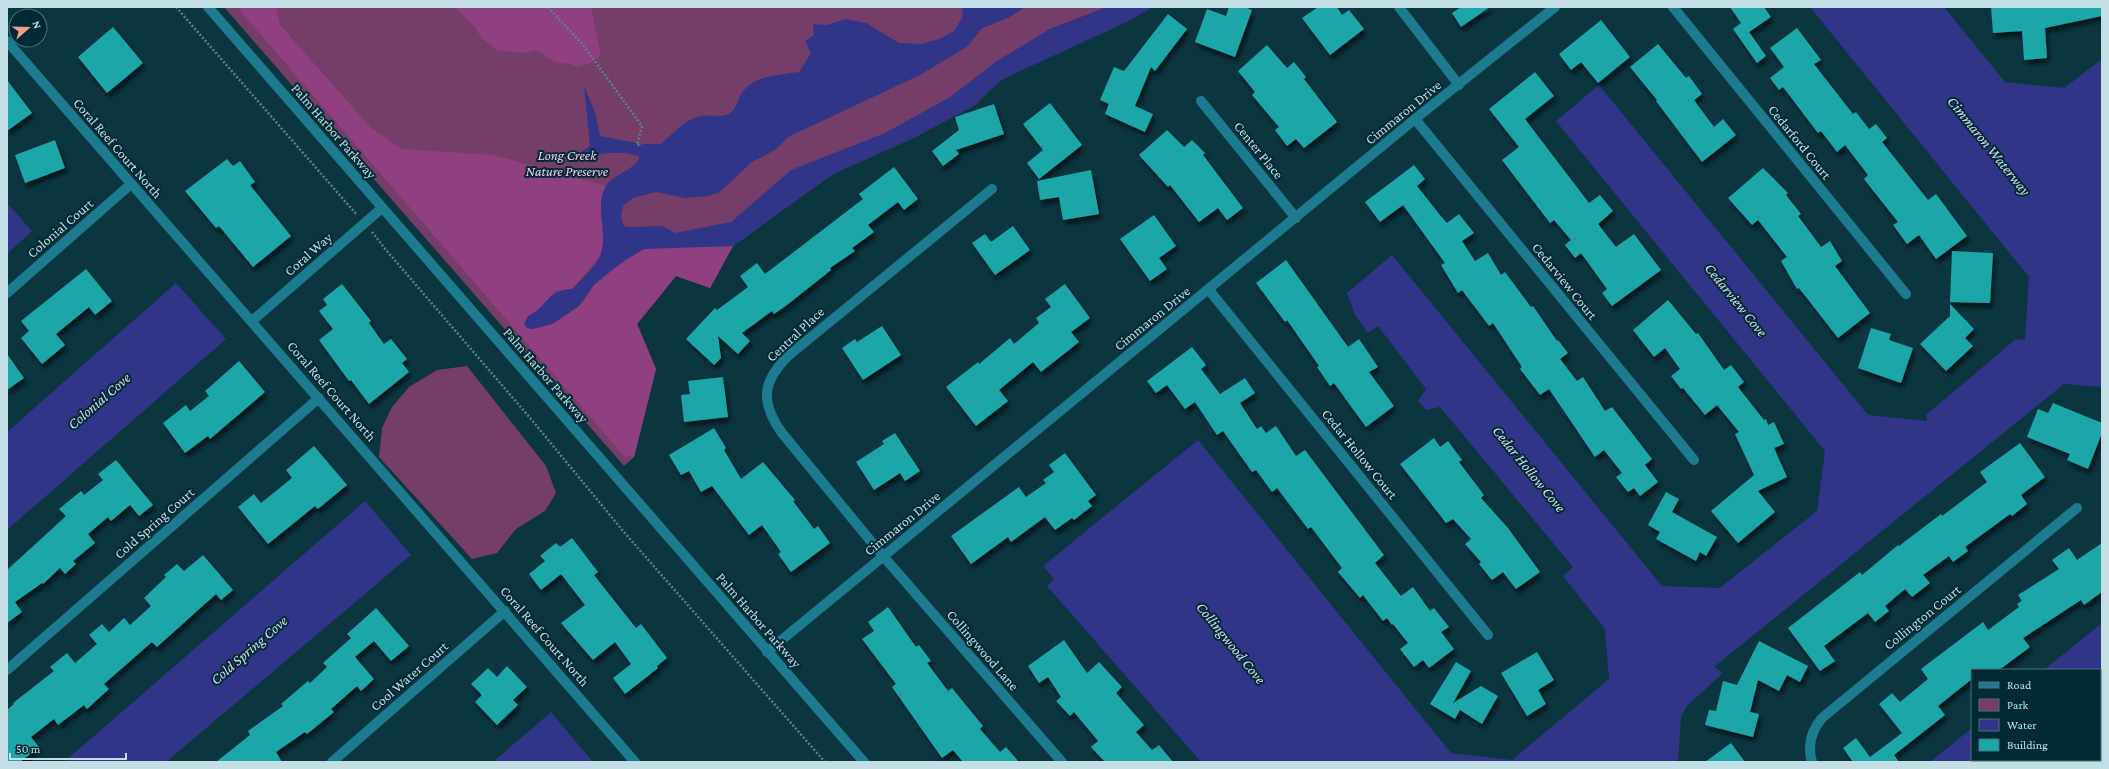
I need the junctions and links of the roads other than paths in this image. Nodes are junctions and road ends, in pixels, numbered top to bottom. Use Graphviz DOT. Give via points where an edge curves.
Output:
graph roads {
  1 [pos="208,7"];
  2 [pos="1399,7"];
  3 [pos="1555,7"];
  4 [pos="1673,7"];
  5 [pos="7,40"];
  6 [pos="1459,85"];
  7 [pos="1201,101"];
  8 [pos="1415,120"];
  9 [pos="131,184"];
  10 [pos="992,189"];
  11 [pos="382,208"];
  12 [pos="1296,218"];
  13 [pos="1209,290"];
  14 [pos="7,293"];
  15 [pos="1906,294"];
  16 [pos="252,321"];
  17 [pos="319,398"];
  18 [pos="1694,460"];
  19 [pos="2077,508"];
  20 [pos="883,556"];
  21 [pos="505,611"];
  22 [pos="1488,635"];
  23 [pos="768,652"];
  24 [pos="7,670"];
  25 [pos="332,762"];
  26 [pos="635,762"];
  27 [pos="864,762"];
  28 [pos="1062,762"];
  29 [pos="1812,762"];
  1 -- 11 [label="street, Palm Harbor Parkway"];
  2 -- 6 [label="street"];
  3 -- 6 [label="street, Cimmaron Drive"];
  4 -- 15 [label="street, Cedarford Court"];
  5 -- 9 [label="street, Coral Reef Court North"];
  6 -- 8 [label="street, Cimmaron Drive"];
  7 -- 12 [label="street, Center Place"];
  8 -- 12 [label="street, Cimmaron Drive"];
  8 -- 18 [label="street, Cedarview Court"];
  9 -- 14 [label="street, Colonial Court"];
  9 -- 16 [label="street, Coral Reef Court North"];
  10 -- 20 [label="street, Central Place" via="797,347 776,369 768,383 768,410 776,425"];
  11 -- 16 [label="street, Coral Way"];
  11 -- 23 [label="street, Palm Harbor Parkway"];
  12 -- 13 [label="street, Cimmaron Drive"];
  13 -- 20 [label="street, Cimmaron Drive"];
  13 -- 22 [label="street, Cedar Hollow Court"];
  16 -- 17 [label="street, Coral Reef Court North"];
  17 -- 21 [label="street, Coral Reef Court North"];
  17 -- 24 [label="street, Cold Spring Court"];
  19 -- 29 [label="street, Collington Court" via="1822,718 1816,724 1810,739"];
  20 -- 23 [label="street, Cimmaron Drive"];
  20 -- 28 [label="street, Collingwood Lane"];
  21 -- 25 [label="street, Cool Water Court"];
  21 -- 26 [label="street, Coral Reef Court North"];
  23 -- 27 [label="street, Palm Harbor Parkway"];
}
